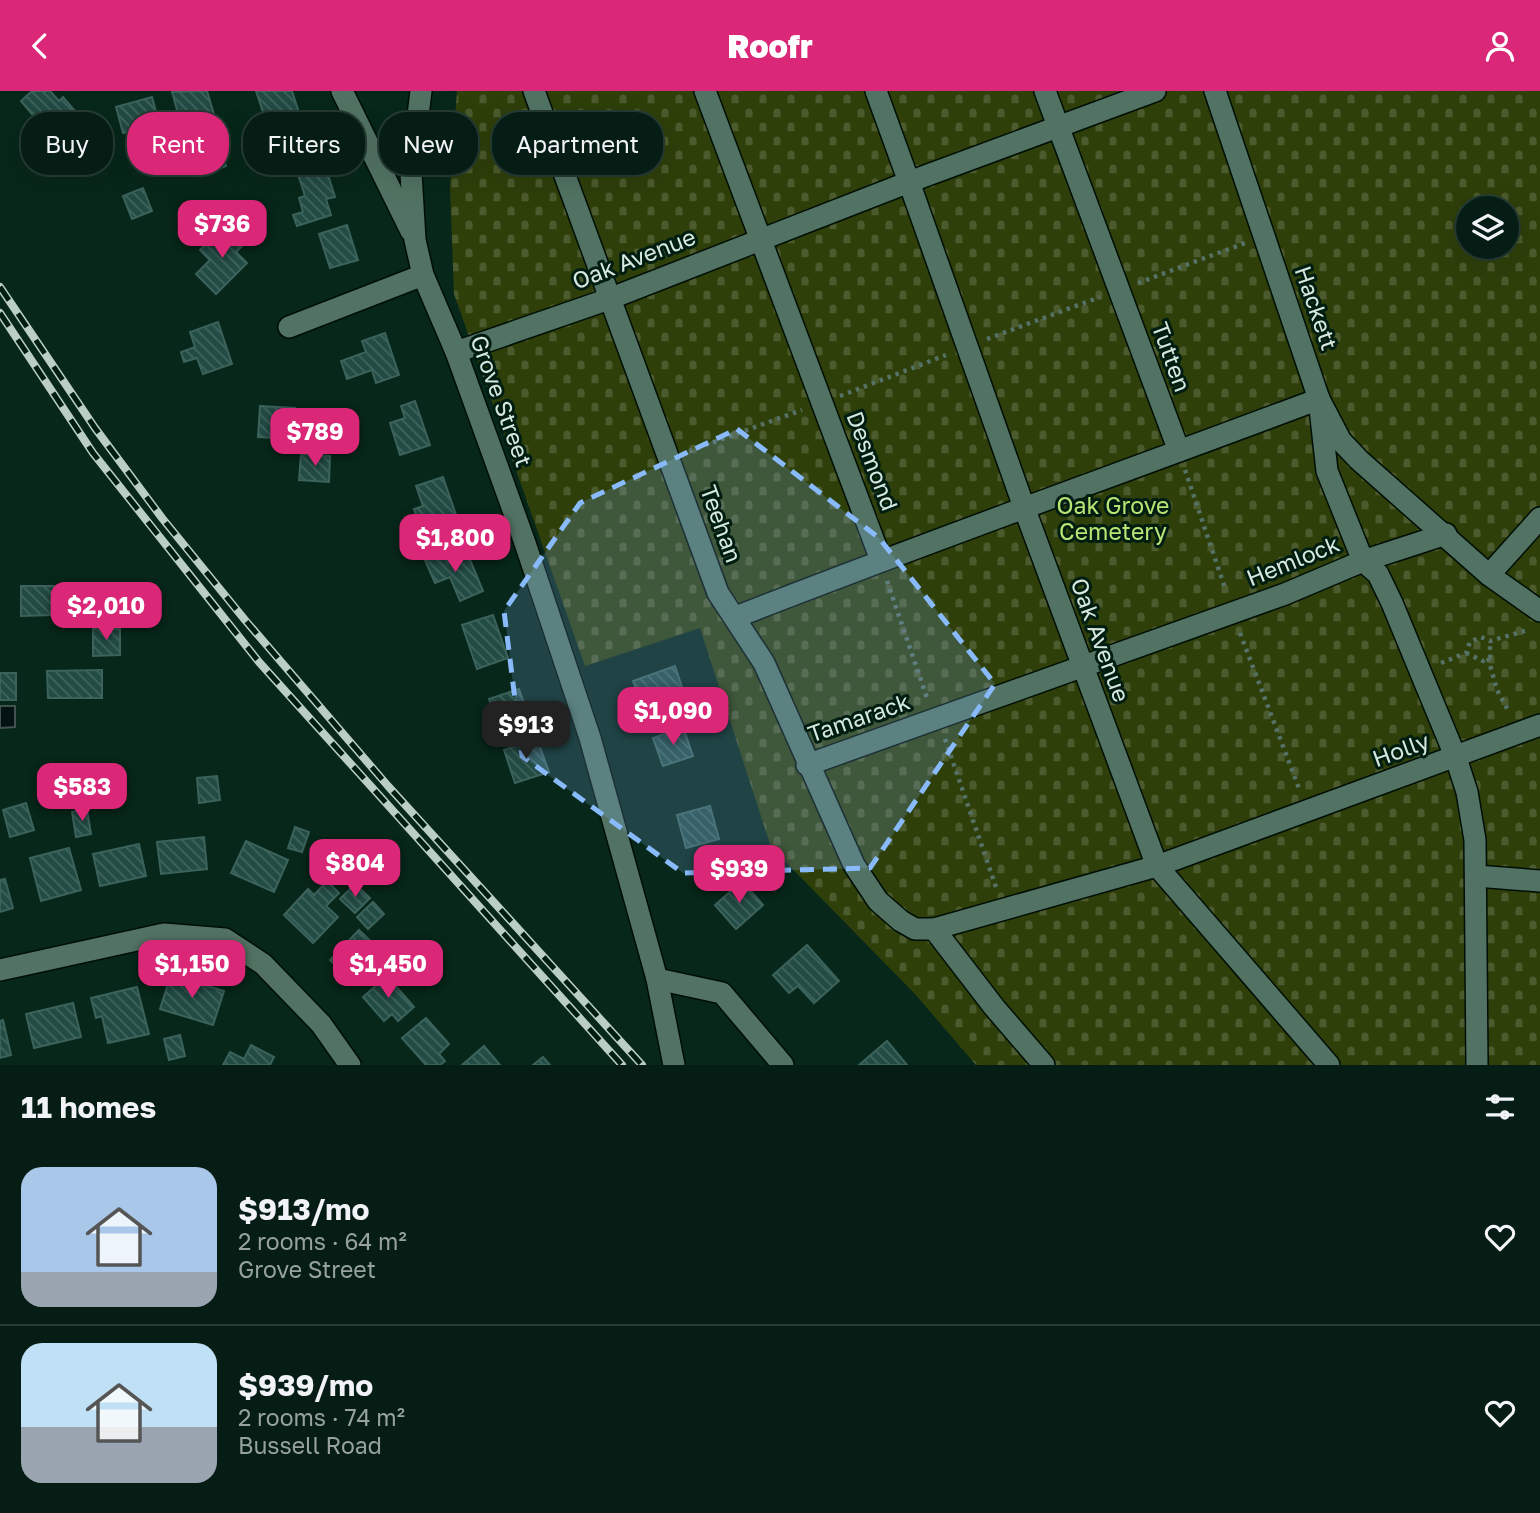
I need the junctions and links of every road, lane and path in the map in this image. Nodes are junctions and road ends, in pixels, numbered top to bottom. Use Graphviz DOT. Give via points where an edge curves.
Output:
graph roads {
  1 [pos="342,91"];
  2 [pos="421,91"];
  3 [pos="534,91"];
  4 [pos="705,91"];
  5 [pos="876,91"];
  6 [pos="1045,91"];
  7 [pos="1155,91"];
  8 [pos="1215,91"];
  9 [pos="1057,126"];
  10 [pos="909,182"];
  11 [pos="1264,236"];
  12 [pos="759,239"];
  13 [pos="415,240"];
  14 [pos="423,275"];
  15 [pos="1118,290"];
  16 [pos="609,299"];
  17 [pos="289,327"];
  18 [pos="967,347"];
  19 [pos="456,352"];
  20 [pos="1319,399"];
  21 [pos="821,403"];
  22 [pos="1179,451"];
  23 [pos="668,459"];
  24 [pos="1025,510"];
  25 [pos="1540,518"];
  26 [pos="1446,534"];
  27 [pos="881,560"];
  28 [pos="1363,561"];
  29 [pos="1489,575"];
  30 [pos="1234,613"];
  31 [pos="736,617"];
  32 [pos="1537,619"];
  33 [pos="1490,641"];
  34 [pos="1466,653"];
  35 [pos="1488,658"];
  36 [pos="1082,668"];
  37 [pos="1420,670"];
  38 [pos="938,719"];
  39 [pos="1540,725"];
  40 [pos="1518,734"];
  41 [pos="1456,758"];
  42 [pos="807,765"];
  43 [pos="1309,812"];
  44 [pos="1157,866"];
  45 [pos="1476,876"];
  46 [pos="1540,881"];
  47 [pos="1004,909"];
  48 [pos="934,929"];
  49 [pos="0,970"];
  50 [pos="657,978"];
  51 [pos="350,1065"];
  52 [pos="674,1065"];
  53 [pos="783,1065"];
  54 [pos="1044,1065"];
  55 [pos="1329,1065"];
  56 [pos="1477,1065"];
  1 -- 13 [label="street, Grove Street"];
  2 -- 13 [label="street, Grove Street" via="411,173"];
  3 -- 16 [label="street, Teehan"];
  4 -- 12 [label="street, Desmond"];
  5 -- 10 [label="street, Oak Avenue"];
  6 -- 9 [label="street, Tutten"];
  7 -- 9 [label="street, Oak Avenue"];
  8 -- 11 [label="street, Hackett"];
  9 -- 10 [label="street, Oak Avenue"];
  9 -- 15 [label="street, Tutten"];
  10 -- 12 [label="street, Oak Avenue"];
  10 -- 18 [label="street, Oak Avenue"];
  11 -- 15 [label="path"];
  11 -- 20 [label="street, Hackett"];
  12 -- 16 [label="street, Oak Avenue"];
  12 -- 21 [label="street, Desmond"];
  13 -- 14 [label="street, Grove Street"];
  14 -- 17 [label="street"];
  14 -- 19 [label="street, Grove Street"];
  15 -- 18 [label="path"];
  15 -- 22 [label="street, Tutten"];
  16 -- 19 [label="street, Oak Avenue"];
  16 -- 23 [label="street, Teehan"];
  18 -- 21 [label="path"];
  18 -- 24 [label="street, Oak Avenue"];
  19 -- 50 [label="street, Grove Street" via="590,738"];
  20 -- 22 [label="street"];
  20 -- 26 [label="street" via="1341,441"];
  20 -- 28 [label="street, Hemlock" via="1327,471"];
  21 -- 23 [label="path"];
  21 -- 27 [label="street, Desmond"];
  22 -- 24 [label="street"];
  22 -- 30 [label="path"];
  23 -- 31 [label="street, Teehan" via="718,593"];
  24 -- 27 [label="street"];
  24 -- 36 [label="street, Oak Avenue"];
  25 -- 29 [label="street"];
  26 -- 28 [label="street"];
  26 -- 29 [label="street"];
  27 -- 31 [label="street"];
  27 -- 38 [label="path" via="913,666"];
  28 -- 30 [label="street, Hemlock"];
  28 -- 37 [label="street, Holly" via="1378,574"];
  29 -- 32 [label="street"];
  30 -- 36 [label="street, Hemlock"];
  30 -- 43 [label="path"];
  31 -- 42 [label="street, Tamarack" via="764,663"];
  32 -- 33 [label="path"];
  33 -- 34 [label="path" via="1481,637 1470,642"];
  33 -- 35 [label="path"];
  34 -- 35 [label="path" via="1474,659"];
  34 -- 37 [label="path"];
  35 -- 40 [label="path"];
  36 -- 38 [label="street, Tamarack"];
  36 -- 44 [label="street, Oak Avenue"];
  37 -- 41 [label="street, Holly"];
  38 -- 42 [label="street, Tamarack"];
  38 -- 47 [label="path"];
  39 -- 40 [label="street"];
  40 -- 41 [label="street"];
  41 -- 43 [label="street, Holly"];
  41 -- 45 [label="street" via="1473,828"];
  42 -- 48 [label="street" via="854,865 878,901 915,929"];
  43 -- 44 [label="street, Holly"];
  44 -- 47 [label="street, Holly"];
  44 -- 55 [label="street, Oak Avenue"];
  45 -- 46 [label="street"];
  45 -- 56 [label="street"];
  47 -- 48 [label="street, Holly"];
  48 -- 54 [label="street"];
  49 -- 51 [label="street" via="164,934 225,939 263,964 321,1024"];
  50 -- 52 [label="street, Grove Street"];
  50 -- 53 [label="street" via="722,993"];
}
